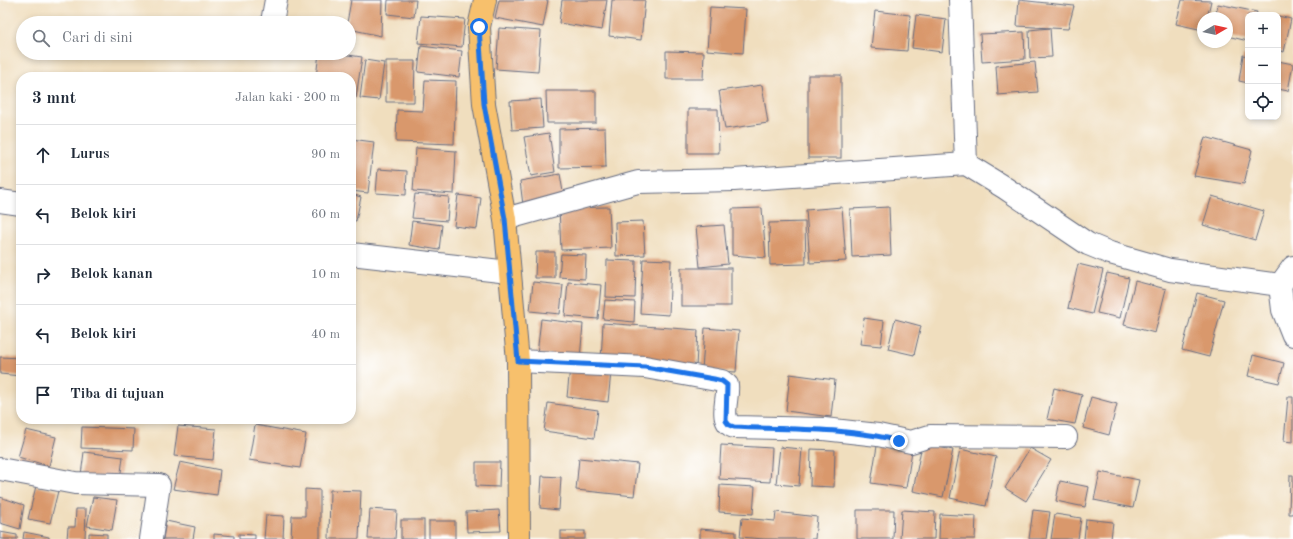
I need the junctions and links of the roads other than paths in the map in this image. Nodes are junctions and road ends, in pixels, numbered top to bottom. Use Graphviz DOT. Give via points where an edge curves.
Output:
graph roads {
  1 [pos="276,0"];
  2 [pos="485,0"];
  3 [pos="960,0"];
  4 [pos="273,16"];
  5 [pos="966,164"];
  6 [pos="0,201"];
  7 [pos="16,203"];
  8 [pos="505,219"];
  9 [pos="356,255"];
  10 [pos="1293,267"];
  11 [pos="509,272"];
  12 [pos="1280,285"];
  13 [pos="1293,335"];
  14 [pos="518,361"];
  15 [pos="1066,437"];
  16 [pos="0,469"];
  17 [pos="151,539"];
  18 [pos="519,539"];
  1 -- 4 [label="street"];
  2 -- 8 [label="main road" via="479,27 484,104"];
  3 -- 5 [label="street"];
  5 -- 8 [label="street" via="741,179 638,182"];
  5 -- 12 [label="street" via="1088,244 1110,253 1170,270"];
  6 -- 7 [label="street"];
  8 -- 11 [label="main road"];
  9 -- 11 [label="street"];
  10 -- 12 [label="street"];
  11 -- 14 [label="main road"];
  12 -- 13 [label="street" via="1283,310"];
  14 -- 15 [label="street" via="645,367 722,381 727,385 728,392 726,421 734,427 824,429 878,435 911,442 930,436"];
  14 -- 18 [label="main road"];
  16 -- 17 [label="street" via="76,483 159,486"];
}
